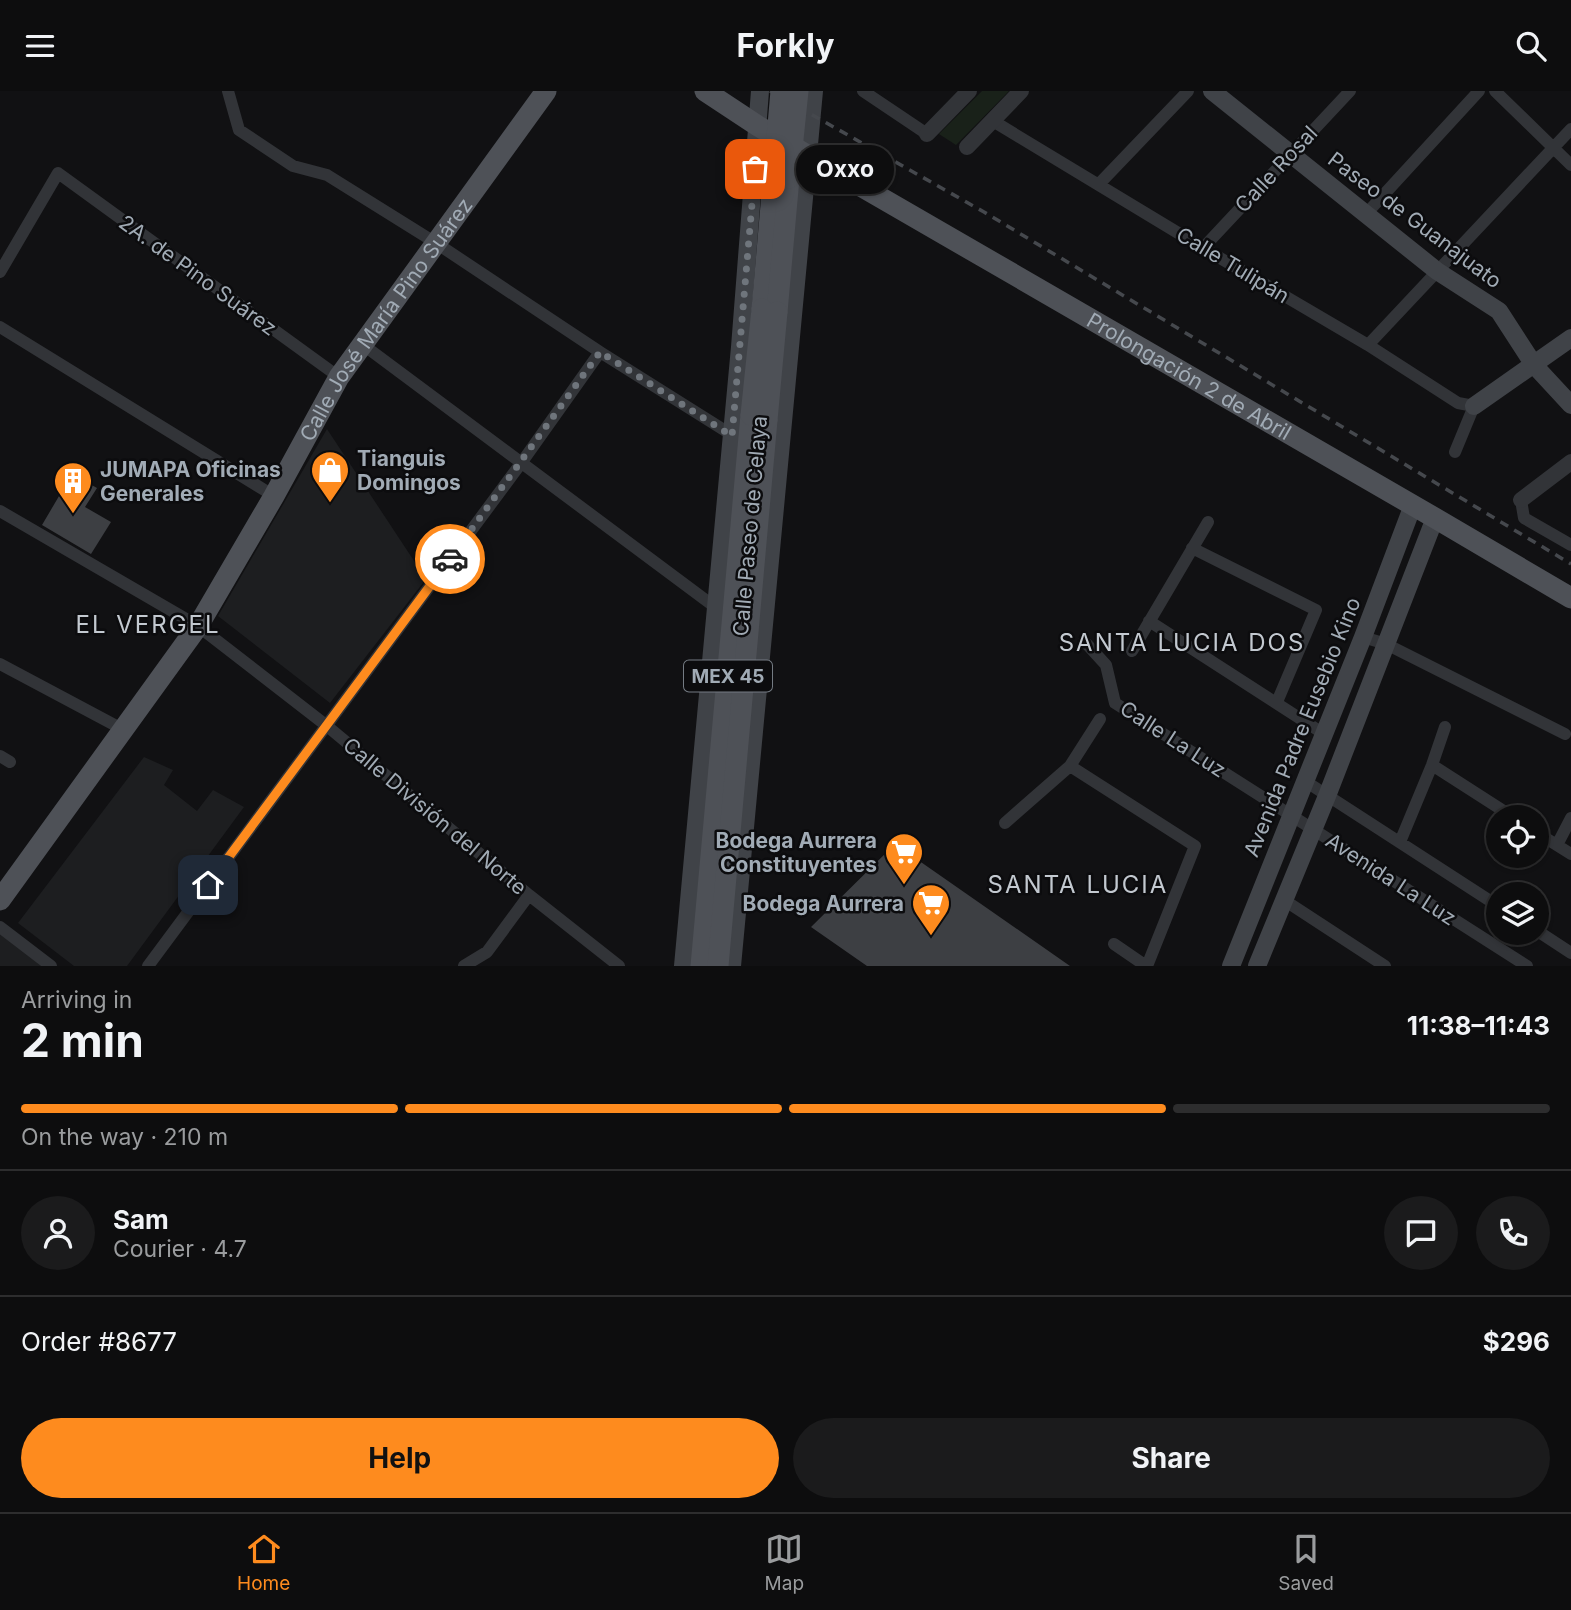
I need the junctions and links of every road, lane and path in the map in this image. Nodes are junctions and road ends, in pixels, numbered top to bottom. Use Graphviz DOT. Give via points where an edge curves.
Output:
graph roads {
  1 [pos="228,91"];
  2 [pos="546,91"];
  3 [pos="705,91"];
  4 [pos="760,91"];
  5 [pos="781,91"];
  6 [pos="798,91"];
  7 [pos="814,91"];
  8 [pos="863,91"];
  9 [pos="970,91"];
  10 [pos="1021,91"];
  11 [pos="1188,91"];
  12 [pos="1212,91"];
  13 [pos="1350,91"];
  14 [pos="1479,91"];
  15 [pos="1495,91"];
  16 [pos="993,121"];
  17 [pos="758,127"];
  18 [pos="1571,129"];
  19 [pos="928,134"];
  20 [pos="967,148"];
  21 [pos="1553,148"];
  22 [pos="1290,154"];
  23 [pos="807,155"];
  24 [pos="1571,165"];
  25 [pos="781,178"];
  26 [pos="1099,184"];
  27 [pos="1366,214"];
  28 [pos="436,243"];
  29 [pos="1203,248"];
  30 [pos="1437,271"];
  31 [pos="0,272"];
  32 [pos="0,327"];
  33 [pos="1571,338"];
  34 [pos="362,344"];
  35 [pos="1368,345"];
  36 [pos="740,347"];
  37 [pos="600,352"];
  38 [pos="790,354"];
  39 [pos="1534,365"];
  40 [pos="339,377"];
  41 [pos="1571,405"];
  42 [pos="1474,406"];
  43 [pos="759,414"];
  44 [pos="732,436"];
  45 [pos="1455,452"];
  46 [pos="522,462"];
  47 [pos="1571,462"];
  48 [pos="274,496"];
  49 [pos="1521,500"];
  50 [pos="1413,505"];
  51 [pos="0,511"];
  52 [pos="1435,518"];
  53 [pos="1208,522"];
  54 [pos="1571,545"];
  55 [pos="1192,548"];
  56 [pos="1571,598"];
  57 [pos="715,607"];
  58 [pos="1149,621"];
  59 [pos="198,626"];
  60 [pos="1363,637"];
  61 [pos="1084,641"];
  62 [pos="1386,645"];
  63 [pos="1132,651"];
  64 [pos="0,664"];
  65 [pos="1277,702"];
  66 [pos="1100,719"];
  67 [pos="327,726"];
  68 [pos="1445,727"];
  69 [pos="124,730"];
  70 [pos="1324,734"];
  71 [pos="1565,734"];
  72 [pos="1432,765"];
  73 [pos="1070,766"];
  74 [pos="1305,781"];
  75 [pos="1326,796"];
  76 [pos="1494,805"];
  77 [pos="1291,815"];
  78 [pos="1571,818"];
  79 [pos="1005,823"];
  80 [pos="1313,829"];
  81 [pos="1549,840"];
  82 [pos="1400,842"];
  83 [pos="1557,845"];
  84 [pos="1571,854"];
  85 [pos="8,875"];
  86 [pos="529,895"];
  87 [pos="1486,898"];
  88 [pos="1284,899"];
  89 [pos="0,900"];
  90 [pos="0,927"];
  91 [pos="712,937"];
  92 [pos="1549,939"];
  93 [pos="1114,944"];
  94 [pos="1571,953"];
  95 [pos="684,958"];
  96 [pos="728,965"];
  97 [pos="51,966"];
  98 [pos="148,966"];
  99 [pos="464,966"];
  100 [pos="620,966"];
  101 [pos="695,966"];
  102 [pos="701,966"];
  103 [pos="1146,966"];
  104 [pos="1231,966"];
  105 [pos="1257,966"];
  106 [pos="1385,966"];
  107 [pos="1527,966"];
  1 -- 28 [label="street" via="239,130 293,166 327,175"];
  2 -- 28 [label="main road, Calle José María Pino Suárez"];
  3 -- 17 [label="main road, Prolongación 2 de Abril"];
  4 -- 17 [label="main road, Calle Paseo de Celaya"];
  5 -- 25 [label="main road, MEX 45, bridge"];
  6 -- 25 [label="main road, MEX 45, bridge"];
  7 -- 23 [label="main road, Calle Paseo de Celaya"];
  8 -- 19 [label="street"];
  9 -- 19 [label="street"];
  10 -- 16 [label="street"];
  11 -- 26 [label="street"];
  12 -- 22 [label="main road, Paseo de Guanajuato"];
  13 -- 22 [label="street, Calle Rosal"];
  14 -- 27 [label="street"];
  15 -- 21 [label="street"];
  16 -- 20 [label="street"];
  16 -- 26 [label="street, Calle Tulipán"];
  17 -- 23 [label="main road, Prolongación 2 de Abril"];
  17 -- 25 [label="main road, Calle Paseo de Celaya"];
  18 -- 21 [label="street"];
  21 -- 24 [label="street"];
  21 -- 30 [label="street"];
  22 -- 27 [label="main road, Paseo de Guanajuato"];
  22 -- 29 [label="street, Calle Rosal"];
  23 -- 25 [label="main road, Calle Paseo de Celaya"];
  23 -- 50 [label="main road, Prolongación 2 de Abril"];
  25 -- 36 [label="main road, Calle Paseo de Celaya"];
  25 -- 38 [label="main road, Calle Paseo de Celaya"];
  25 -- 43 [label="main road, MEX 45, bridge"];
  26 -- 29 [label="street, Calle Tulipán"];
  27 -- 30 [label="main road, Paseo de Guanajuato"];
  28 -- 34 [label="main road, Calle José María Pino Suárez"];
  28 -- 37 [label="street"];
  29 -- 35 [label="street, Calle Tulipán"];
  30 -- 35 [label="street"];
  30 -- 39 [label="main road, Paseo de Guanajuato" via="1499,311"];
  31 -- 40 [label="street, 2A. de Pino Suárez" via="58,173"];
  32 -- 48 [label="street"];
  33 -- 39 [label="main road"];
  34 -- 40 [label="main road, Calle José María Pino Suárez"];
  34 -- 46 [label="street"];
  35 -- 42 [label="street, Calle Tulipán" via="1458,404"];
  36 -- 38 [label="street" via="762,365 783,362"];
  36 -- 43 [label="main road, Calle Paseo de Celaya"];
  37 -- 44 [label="street"];
  37 -- 46 [label="street"];
  38 -- 43 [label="main road, Calle Paseo de Celaya"];
  39 -- 41 [label="main road, Paseo de Guanajuato"];
  39 -- 42 [label="main road"];
  40 -- 48 [label="main road, Calle José María Pino Suárez"];
  42 -- 45 [label="street"];
  43 -- 44 [label="main road, Calle Paseo de Celaya"];
  43 -- 91 [label="main road, MEX 45"];
  43 -- 96 [label="main road, Calle Paseo de Celaya"];
  44 -- 57 [label="main road, Calle Paseo de Celaya"];
  46 -- 57 [label="street"];
  46 -- 67 [label="street"];
  47 -- 49 [label="street"];
  48 -- 59 [label="main road, Calle José María Pino Suárez"];
  49 -- 54 [label="street" via="1524,518"];
  50 -- 52 [label="main road, Prolongación 2 de Abril"];
  50 -- 60 [label="main road, Avenida Padre Eusebio Kino"];
  51 -- 59 [label="street, Calle División del Norte"];
  52 -- 56 [label="main road, Prolongación 2 de Abril"];
  52 -- 62 [label="main road"];
  53 -- 55 [label="street"];
  55 -- 58 [label="street"];
  55 -- 65 [label="street" via="1316,610"];
  57 -- 95 [label="main road, Calle Paseo de Celaya"];
  58 -- 63 [label="street"];
  58 -- 65 [label="street"];
  59 -- 67 [label="street, Calle División del Norte"];
  59 -- 69 [label="main road, Calle José María Pino Suárez"];
  60 -- 62 [label="street"];
  60 -- 70 [label="main road, Avenida Padre Eusebio Kino"];
  61 -- 77 [label="street, Calle La Luz" via="1106,665 1115,703"];
  62 -- 71 [label="street"];
  62 -- 75 [label="main road"];
  64 -- 69 [label="street"];
  65 -- 70 [label="street"];
  66 -- 73 [label="street"];
  67 -- 86 [label="street, Calle División del Norte"];
  67 -- 98 [label="street"];
  68 -- 72 [label="street"];
  69 -- 85 [label="main road, Calle José María Pino Suárez"];
  70 -- 74 [label="main road, Avenida Padre Eusebio Kino"];
  72 -- 76 [label="street"];
  72 -- 82 [label="street"];
  73 -- 79 [label="street"];
  73 -- 103 [label="street" via="1195,846"];
  74 -- 75 [label="street, Avenida La Luz"];
  74 -- 77 [label="main road, Avenida Padre Eusebio Kino"];
  75 -- 80 [label="main road"];
  75 -- 82 [label="street, Avenida La Luz"];
  77 -- 80 [label="street, Avenida La Luz"];
  77 -- 104 [label="main road, Avenida Padre Eusebio Kino"];
  78 -- 83 [label="street"];
  80 -- 88 [label="main road"];
  80 -- 107 [label="street, Avenida La Luz"];
  81 -- 83 [label="street"];
  82 -- 87 [label="street, Avenida La Luz"];
  83 -- 84 [label="street"];
  85 -- 89 [label="main road, Calle José María Pino Suárez"];
  86 -- 99 [label="street" via="487,952"];
  86 -- 100 [label="street, Calle División del Norte"];
  88 -- 105 [label="main road"];
  88 -- 106 [label="street"];
  90 -- 97 [label="street"];
  91 -- 96 [label="main road, MEX 45"];
  91 -- 102 [label="main road, MEX 45"];
  92 -- 94 [label="street"];
  93 -- 103 [label="street"];
  95 -- 101 [label="street"];
}
